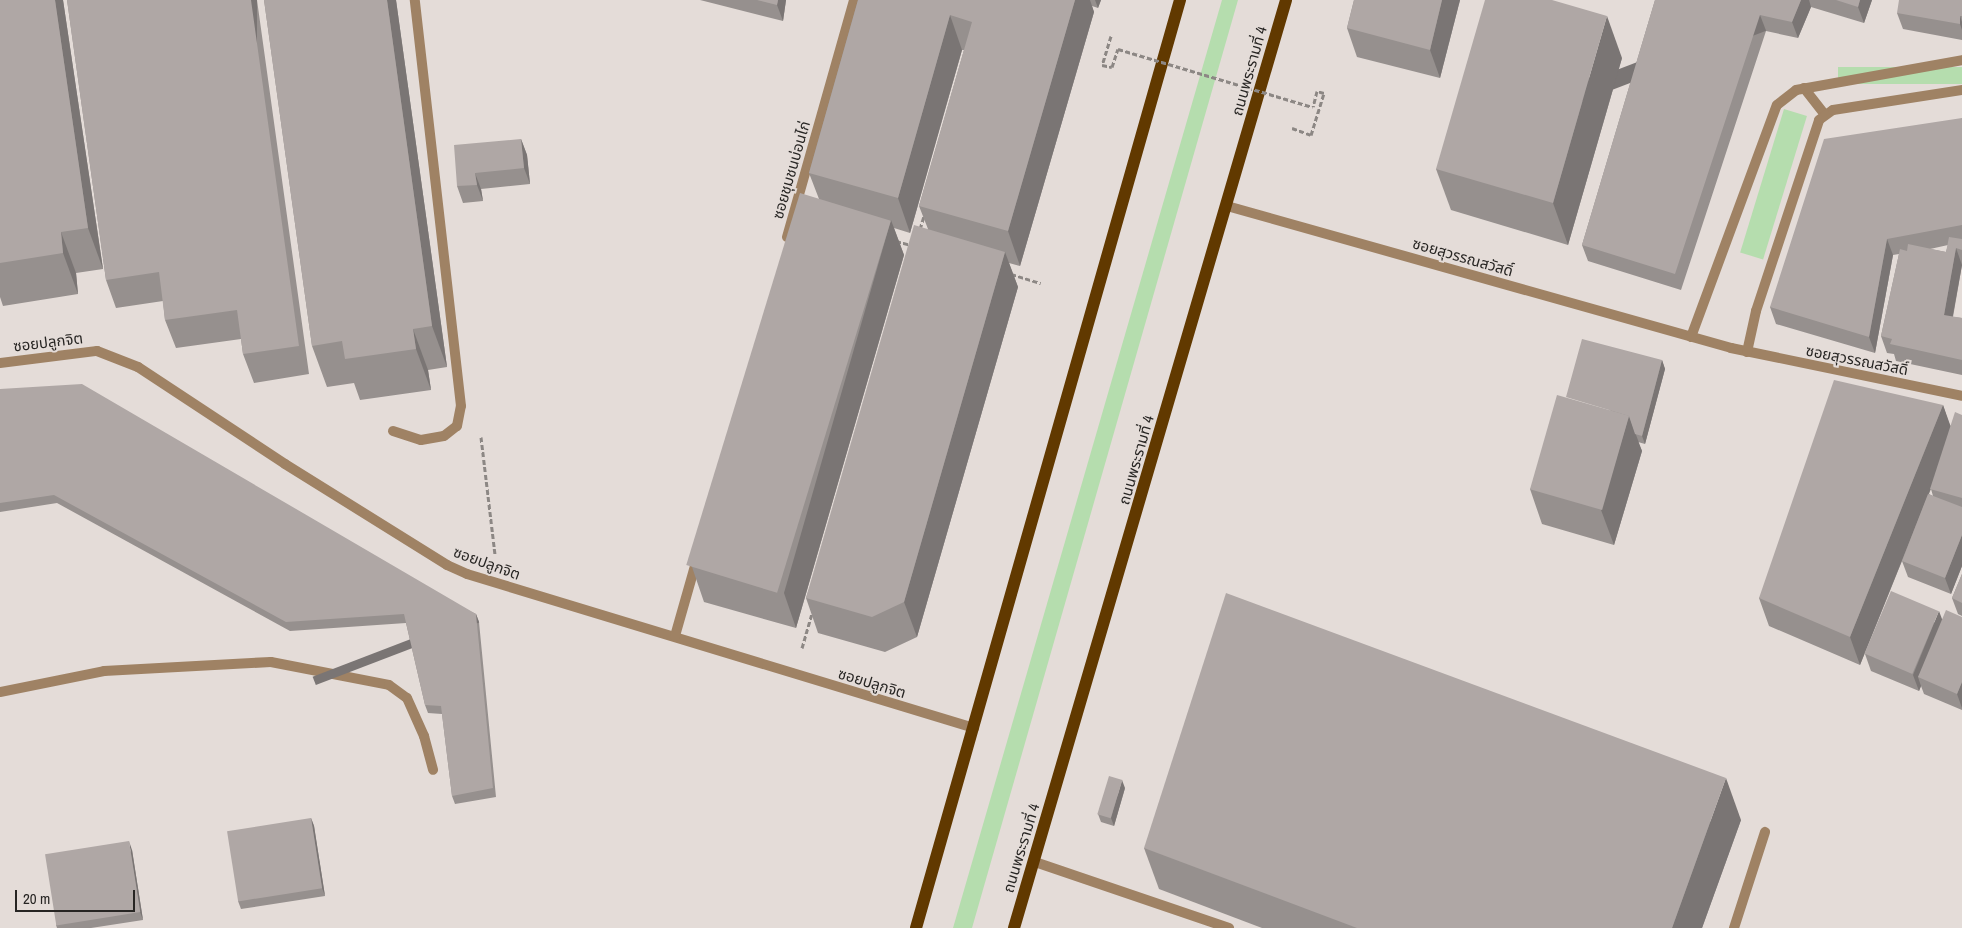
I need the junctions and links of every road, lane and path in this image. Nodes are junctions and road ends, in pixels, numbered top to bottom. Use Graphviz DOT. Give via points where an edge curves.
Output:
graph roads {
  1 [pos="415,0"];
  2 [pos="854,0"];
  3 [pos="1180,0"];
  4 [pos="1286,0"];
  5 [pos="1111,36"];
  6 [pos="1962,60"];
  7 [pos="1804,88"];
  8 [pos="1962,90"];
  9 [pos="1825,115"];
  10 [pos="1292,128"];
  11 [pos="1227,206"];
  12 [pos="926,209"];
  13 [pos="918,237"];
  14 [pos="887,238"];
  15 [pos="915,246"];
  16 [pos="784,250"];
  17 [pos="1005,272"];
  18 [pos="1041,282"];
  19 [pos="1691,337"];
  20 [pos="1747,352"];
  21 [pos="0,363"];
  22 [pos="1962,396"];
  23 [pos="393,431"];
  24 [pos="699,551"];
  25 [pos="813,608"];
  26 [pos="675,636"];
  27 [pos="795,675"];
  28 [pos="0,692"];
  29 [pos="974,728"];
  30 [pos="433,770"];
  31 [pos="1765,832"];
  32 [pos="1035,862"];
  33 [pos="916,928"];
  34 [pos="1014,928"];
  35 [pos="1229,928"];
  36 [pos="1734,928"];
  1 -- 23 [label="street" via="462,406 457,426 444,436 421,440"];
  2 -- 16 [label="street, ซอยชุมชนบ่อนไก่"];
  3 -- 29 [label="main road"];
  4 -- 11 [label="main road, ถนนพระรามที่ 4"];
  5 -- 10 [label="path, bridge" via="1102,65 1112,67 1118,49 1312,107 1317,91 1324,93 1311,134"];
  6 -- 7 [label="street"];
  7 -- 9 [label="street"];
  7 -- 19 [label="street" via="1796,90 1777,105"];
  8 -- 9 [label="street" via="1833,110"];
  9 -- 20 [label="street" via="1818,120 1812,135 1756,311"];
  11 -- 19 [label="street, ซอยสุวรรณสวัสดิ์"];
  11 -- 32 [label="main road, ถนนพระรามที่ 4"];
  12 -- 13 [label="path"];
  14 -- 15 [label="path"];
  17 -- 18 [label="path"];
  19 -- 20 [label="street, ซอยสุวรรณสวัสดิ์"];
  20 -- 22 [label="street, ซอยสุวรรณสวัสดิ์"];
  21 -- 26 [label="street, ซอยปลูกจิต" via="97,351 138,367 284,464 447,565 499,585"];
  24 -- 26 [label="street"];
  25 -- 27 [label="path"];
  26 -- 27 [label="street, ซอยปลูกจิต"];
  27 -- 29 [label="street, ซอยปลูกจิต"];
  28 -- 30 [label="street" via="104,671 271,662 389,685 407,698 424,736"];
  29 -- 33 [label="main road"];
  31 -- 36 [label="street"];
  32 -- 34 [label="main road, ถนนพระรามที่ 4"];
  32 -- 35 [label="street"];
}
